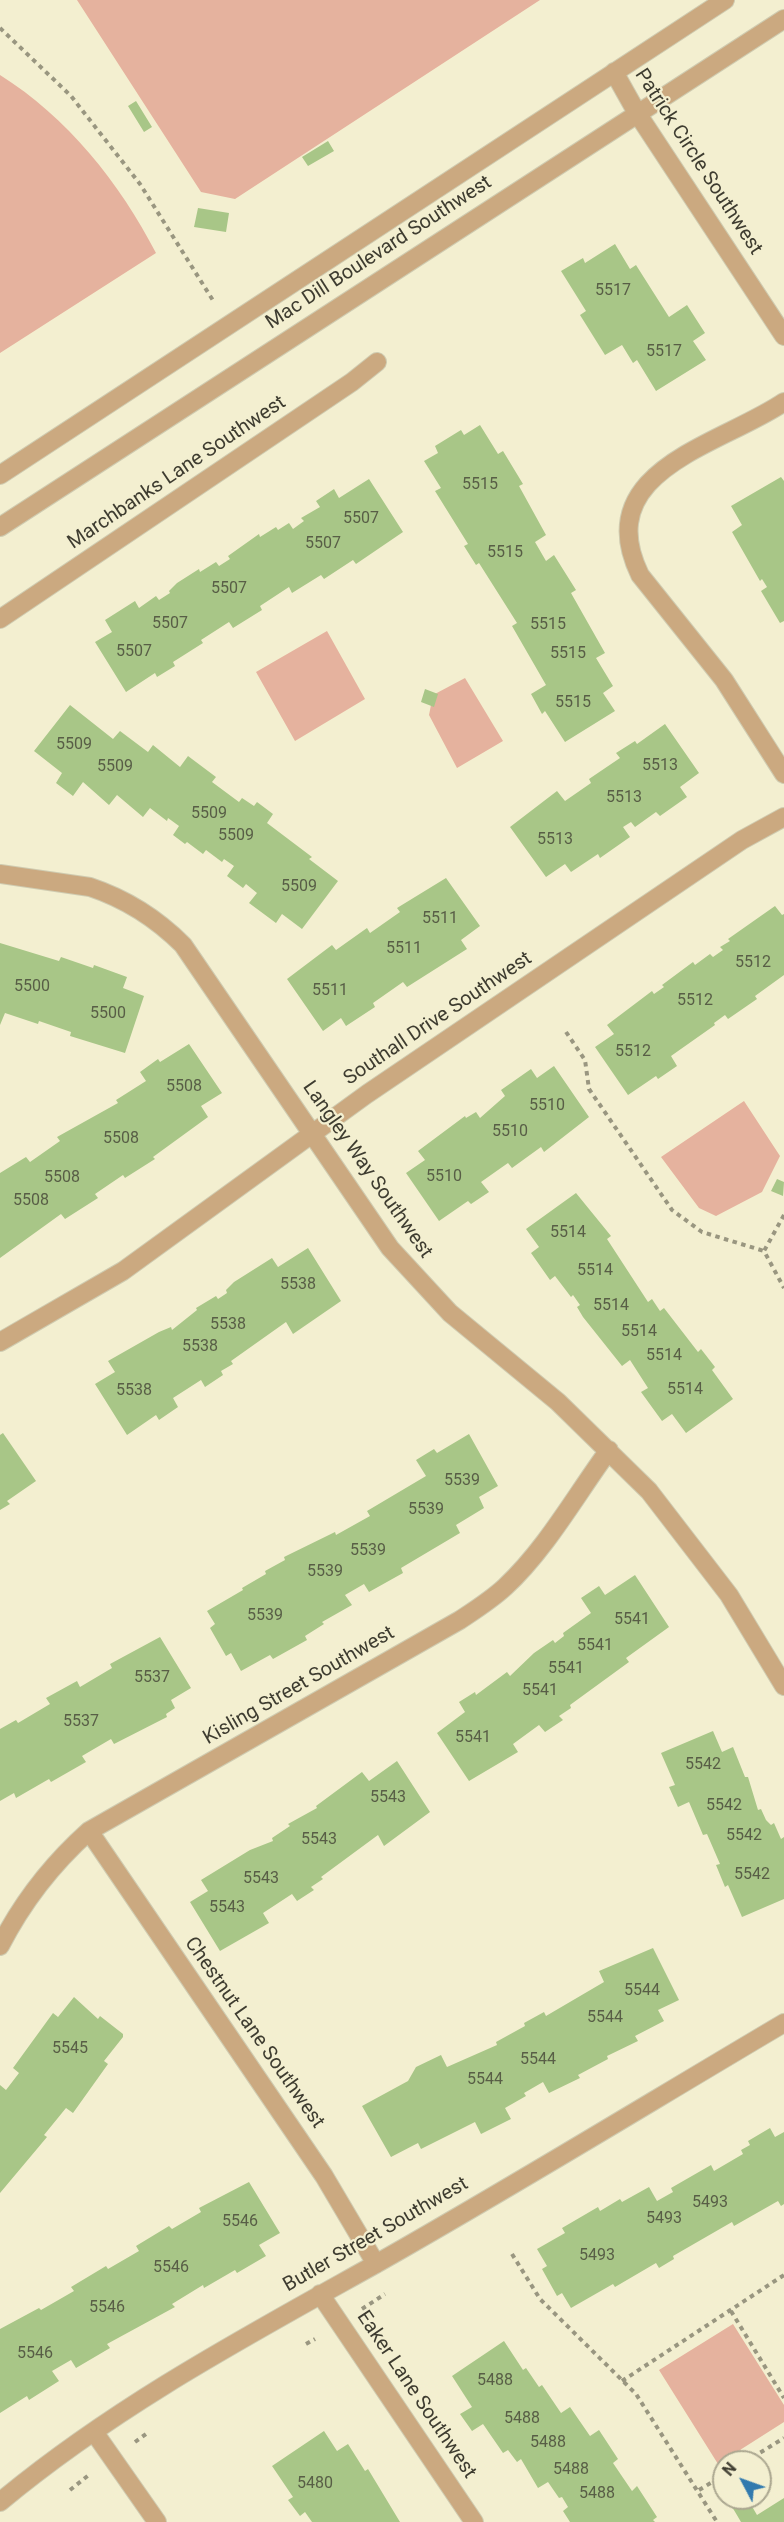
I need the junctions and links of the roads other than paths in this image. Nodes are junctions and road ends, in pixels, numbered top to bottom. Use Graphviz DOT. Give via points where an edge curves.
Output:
graph roads {
  1 [pos="724,0"];
  2 [pos="784,19"];
  3 [pos="614,72"];
  4 [pos="637,112"];
  5 [pos="784,336"];
  6 [pos="377,362"];
  7 [pos="784,402"];
  8 [pos="0,475"];
  9 [pos="0,527"];
  10 [pos="0,619"];
  11 [pos="784,774"];
  12 [pos="784,817"];
  13 [pos="0,874"];
  14 [pos="312,1135"];
  15 [pos="0,1342"];
  16 [pos="609,1450"];
  17 [pos="784,1686"];
  18 [pos="89,1831"];
  19 [pos="0,1946"];
  20 [pos="784,2023"];
  21 [pos="376,2264"];
  22 [pos="320,2294"];
  23 [pos="94,2432"];
  24 [pos="0,2502"];
  25 [pos="157,2522"];
  26 [pos="474,2522"];
  1 -- 3 [label="street, Mac Dill Boulevard Southwest"];
  2 -- 4 [label="street, Mac Dill Boulevard Southwest"];
  3 -- 4 [label="street, Patrick Circle Southwest"];
  3 -- 8 [label="street, Mac Dill Boulevard Southwest"];
  4 -- 5 [label="street, Patrick Circle Southwest"];
  4 -- 9 [label="street, Mac Dill Boulevard Southwest"];
  6 -- 10 [label="street, Marchbanks Lane Southwest"];
  7 -- 11 [label="street" via="670,462 637,502 628,533 640,575 724,680"];
  12 -- 14 [label="street, Southall Drive Southwest" via="712,860"];
  13 -- 14 [label="street, Langley Way Southwest" via="90,887 129,902 163,926 192,956"];
  14 -- 15 [label="street, Southall Drive Southwest" via="114,1276"];
  14 -- 16 [label="street, Langley Way Southwest" via="390,1248 427,1290"];
  16 -- 17 [label="street, Langley Way Southwest" via="649,1491 702,1557"];
  16 -- 18 [label="street, Kisling Street Southwest" via="544,1541 490,1599 460,1620"];
  18 -- 19 [label="street, Kisling Street Southwest" via="64,1853 30,1894"];
  18 -- 21 [label="street, Chestnut Lane Southwest" via="299,2138"];
  20 -- 21 [label="street, Butler Street Southwest"];
  21 -- 22 [label="street, Butler Street Southwest"];
  22 -- 23 [label="street, Butler Street Southwest" via="225,2346"];
  22 -- 26 [label="street, Eaker Lane Southwest"];
  23 -- 24 [label="street, Butler Street Southwest"];
  23 -- 25 [label="street"];
}
